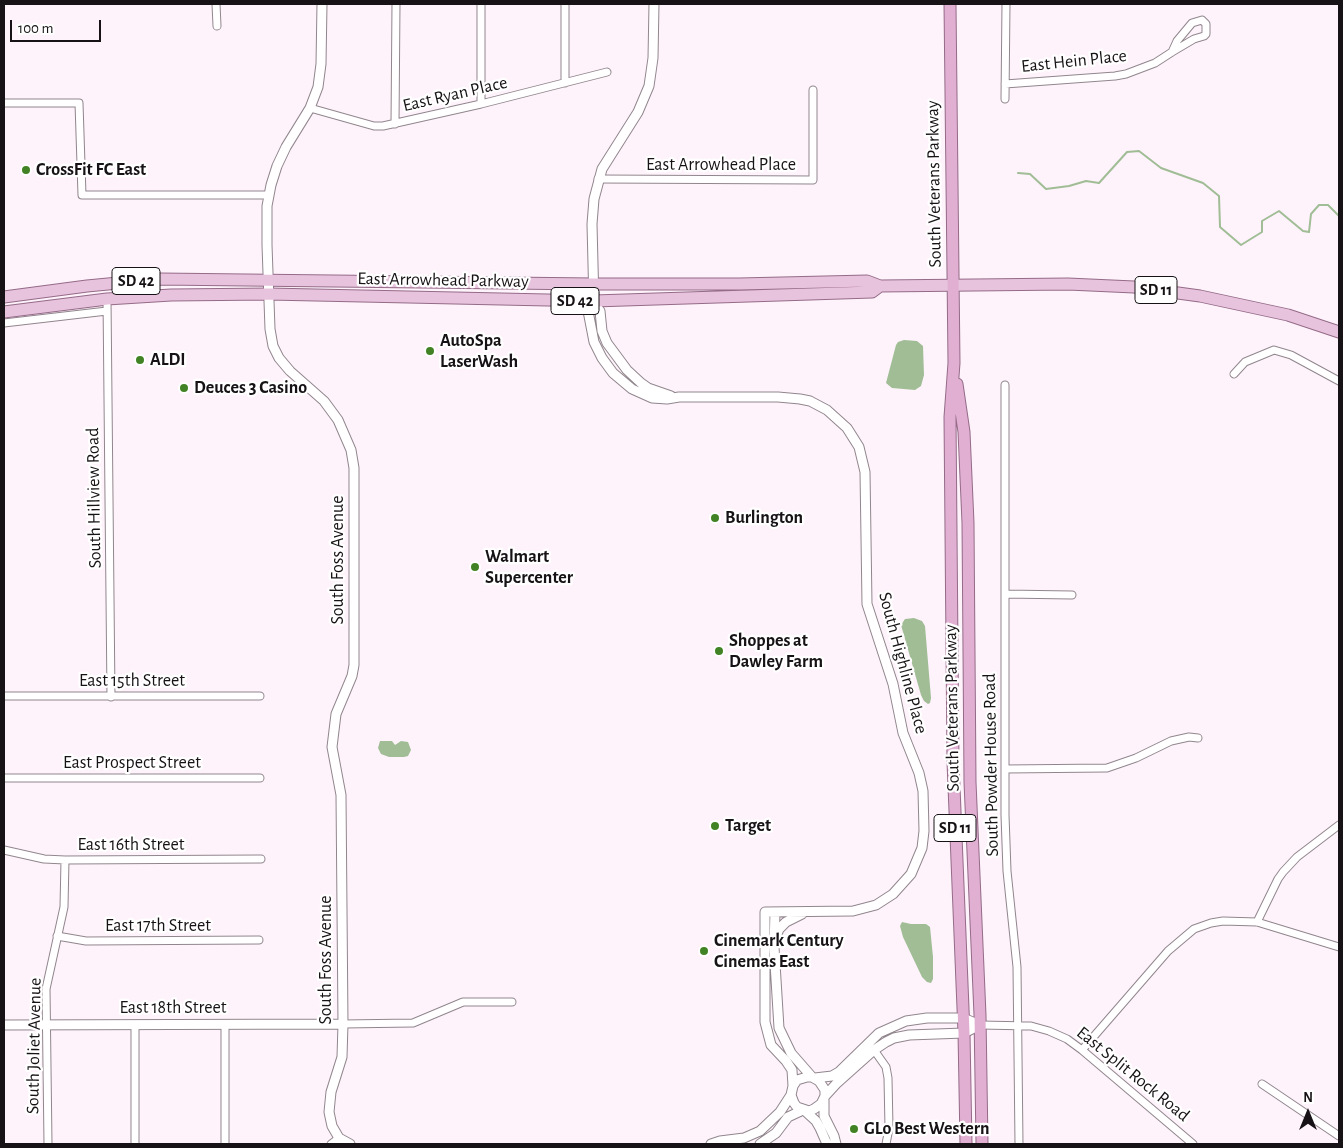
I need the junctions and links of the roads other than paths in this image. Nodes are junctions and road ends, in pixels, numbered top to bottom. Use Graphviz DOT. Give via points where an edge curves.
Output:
graph roads {
  1 [pos="216,4"];
  2 [pos="322,4"];
  3 [pos="396,4"];
  4 [pos="481,4"];
  5 [pos="565,4"];
  6 [pos="654,4"];
  7 [pos="950,4"];
  8 [pos="1006,4"];
  9 [pos="217,26"];
  10 [pos="1172,52"];
  11 [pos="607,72"];
  12 [pos="565,83"];
  13 [pos="1006,84"];
  14 [pos="812,90"];
  15 [pos="1006,99"];
  16 [pos="4,103"];
  17 [pos="481,104"];
  18 [pos="310,108"];
  19 [pos="395,124"];
  20 [pos="598,179"];
  21 [pos="269,195"];
  22 [pos="269,280"];
  23 [pos="594,284"];
  24 [pos="953,285"];
  25 [pos="880,286"];
  26 [pos="268,294"];
  27 [pos="4,298"];
  28 [pos="594,302"];
  29 [pos="107,305"];
  30 [pos="4,312"];
  31 [pos="4,323"];
  32 [pos="1339,332"];
  33 [pos="954,363"];
  34 [pos="1234,374"];
  35 [pos="1339,381"];
  36 [pos="1005,385"];
  37 [pos="679,397"];
  38 [pos="1005,594"];
  39 [pos="1072,595"];
  40 [pos="4,696"];
  41 [pos="260,696"];
  42 [pos="110,697"];
  43 [pos="1198,738"];
  44 [pos="1005,769"];
  45 [pos="4,778"];
  46 [pos="260,778"];
  47 [pos="1339,826"];
  48 [pos="4,850"];
  49 [pos="260,859"];
  50 [pos="65,860"];
  51 [pos="774,912"];
  52 [pos="813,912"];
  53 [pos="1257,922"];
  54 [pos="57,936"];
  55 [pos="260,940"];
  56 [pos="774,947"];
  57 [pos="1339,947"];
  58 [pos="512,1002"];
  59 [pos="963,1018"];
  60 [pos="134,1024"];
  61 [pos="225,1024"];
  62 [pos="343,1024"];
  63 [pos="4,1025"];
  64 [pos="47,1025"];
  65 [pos="980,1025"];
  66 [pos="1018,1025"];
  67 [pos="964,1033"];
  68 [pos="874,1050"];
  69 [pos="1082,1050"];
  70 [pos="814,1078"];
  71 [pos="1262,1084"];
  72 [pos="792,1090"];
  73 [pos="824,1098"];
  74 [pos="804,1110"];
  75 [pos="1339,1136"];
  76 [pos="338,1138"];
  77 [pos="48,1144"];
  78 [pos="135,1144"];
  79 [pos="225,1144"];
  80 [pos="331,1144"];
  81 [pos="350,1144"];
  82 [pos="711,1144"];
  83 [pos="760,1144"];
  84 [pos="827,1144"];
  85 [pos="836,1144"];
  86 [pos="886,1144"];
  87 [pos="966,1144"];
  88 [pos="982,1144"];
  89 [pos="1019,1144"];
  90 [pos="1193,1144"];
  1 -- 9 [label="street"];
  2 -- 18 [label="street, South Foss Avenue" via="320,76"];
  3 -- 19 [label="street"];
  4 -- 17 [label="street"];
  5 -- 12 [label="street"];
  6 -- 20 [label="street" via="649,86 638,112 607,159"];
  7 -- 24 [label="highway, South Veterans Parkway"];
  8 -- 13 [label="street"];
  10 -- 10 [label="street, East Hein Place" via="1204,36 1206,24 1202,20 1192,23"];
  10 -- 13 [label="street, East Hein Place" via="1155,64 1116,76"];
  11 -- 12 [label="street, East Ryan Place"];
  12 -- 17 [label="street, East Ryan Place"];
  13 -- 15 [label="street"];
  14 -- 20 [label="street, East Arrowhead Place" via="813,180"];
  16 -- 21 [label="street" via="79,103 82,195"];
  17 -- 19 [label="street, East Ryan Place"];
  18 -- 19 [label="street, East Ryan Place" via="374,126"];
  18 -- 21 [label="street, South Foss Avenue" via="281,157"];
  20 -- 23 [label="street" via="593,208"];
  21 -- 22 [label="street, South Foss Avenue" via="266,216"];
  22 -- 23 [label="main road, East Arrowhead Parkway / SD 42"];
  22 -- 26 [label="street, South Foss Avenue"];
  22 -- 27 [label="main road, East Arrowhead Parkway / SD 42" via="160,279"];
  23 -- 25 [label="main road, East Arrowhead Parkway / SD 42" via="867,281"];
  23 -- 28 [label="street"];
  24 -- 25 [label="main road, East Arrowhead Parkway / SD 42"];
  24 -- 32 [label="main road, East Arrowhead Parkway / SD 11" via="1076,284 1178,292 1288,315"];
  24 -- 33 [label="highway, South Veterans Parkway / SD 11"];
  25 -- 28 [label="main road, East Arrowhead Parkway / SD 42" via="872,292"];
  26 -- 28 [label="main road, East Arrowhead Parkway / SD 42"];
  26 -- 29 [label="main road, East Arrowhead Parkway / SD 42" via="171,294"];
  26 -- 62 [label="street, South Foss Avenue" via="270,329 276,352 290,371 332,411 347,439 354,468 354,665 336,714 332,747 341,795"];
  28 -- 37 [label="street, South Highline Place" via="600,311 607,343 623,365 648,388"];
  28 -- 37 [label="street, South Highline Place" via="588,311 591,334 597,350 613,373 632,389 647,396 660,399"];
  29 -- 30 [label="main road, East Arrowhead Parkway / SD 42"];
  29 -- 31 [label="street"];
  29 -- 42 [label="street, South Hillview Road"];
  33 -- 59 [label="highway, South Veterans Parkway / SD 11" via="950,417 953,762"];
  33 -- 65 [label="highway, South Veterans Parkway / SD 11" via="964,432 968,523 970,782"];
  34 -- 35 [label="street" via="1245,362 1274,350 1291,355"];
  36 -- 38 [label="street, South Powder House Road"];
  37 -- 52 [label="street, South Highline Place" via="778,397 810,402 841,421 862,455 866,483 867,604 893,684 902,732 922,783 924,840 911,874 900,888 876,905 861,910"];
  38 -- 39 [label="street"];
  38 -- 44 [label="street, South Powder House Road"];
  40 -- 42 [label="street, East 15th Street"];
  41 -- 42 [label="street, East 15th Street"];
  43 -- 44 [label="street" via="1171,741 1107,768"];
  44 -- 66 [label="street, South Powder House Road" via="1007,871 1017,966"];
  45 -- 46 [label="street, East Prospect Street"];
  47 -- 53 [label="street" via="1297,857 1283,872"];
  48 -- 50 [label="street, East 16th Street"];
  49 -- 50 [label="street, East 16th Street"];
  50 -- 54 [label="street, South Joliet Avenue" via="64,906"];
  51 -- 52 [label="street, South Highline Place"];
  51 -- 56 [label="street"];
  51 -- 72 [label="street, South Highline Place" via="765,912 766,1032 771,1045 792,1070"];
  52 -- 56 [label="street" via="795,916 786,922 777,934"];
  53 -- 57 [label="street"];
  53 -- 69 [label="street" via="1211,923 1186,934"];
  54 -- 55 [label="street, East 17th Street" via="86,941"];
  54 -- 64 [label="street, South Joliet Avenue" via="46,989"];
  56 -- 70 [label="street" via="781,1034 794,1058"];
  58 -- 62 [label="street" via="463,1002 413,1023"];
  59 -- 65 [label="street"];
  59 -- 67 [label="highway, South Veterans Parkway / SD 11"];
  59 -- 70 [label="street" via="920,1018 897,1024 872,1039 839,1072"];
  60 -- 61 [label="street, East 18th Street"];
  60 -- 64 [label="street, East 18th Street"];
  60 -- 78 [label="street"];
  61 -- 62 [label="street, East 18th Street"];
  61 -- 79 [label="street"];
  62 -- 76 [label="street, South Foss Avenue" via="342,1057 330,1103 330,1122"];
  63 -- 64 [label="street, East 18th Street"];
  64 -- 77 [label="street, South Joliet Avenue"];
  65 -- 66 [label="street, East Split Rock Road"];
  65 -- 67 [label="street, East Split Rock Road"];
  65 -- 88 [label="highway, South Veterans Parkway / SD 11"];
  66 -- 69 [label="street, East Split Rock Road" via="1049,1032"];
  66 -- 89 [label="street, South Powder House Road"];
  67 -- 68 [label="street" via="901,1036"];
  67 -- 87 [label="highway, South Veterans Parkway / SD 11"];
  68 -- 73 [label="street"];
  68 -- 86 [label="street" via="886,1067 888,1078 889,1128"];
  69 -- 90 [label="street, East Split Rock Road"];
  70 -- 72 [label="street" via="802,1078"];
  70 -- 73 [label="street" via="823,1085"];
  71 -- 75 [label="street"];
  72 -- 74 [label="street" via="794,1103"];
  72 -- 82 [label="street" via="773,1120 760,1131 744,1138"];
  73 -- 74 [label="street" via="814,1110"];
  73 -- 85 [label="street" via="824,1116"];
  74 -- 83 [label="street" via="788,1117 776,1133"];
  74 -- 84 [label="street" via="816,1121"];
  76 -- 80 [label="street"];
  76 -- 81 [label="street"];
}
